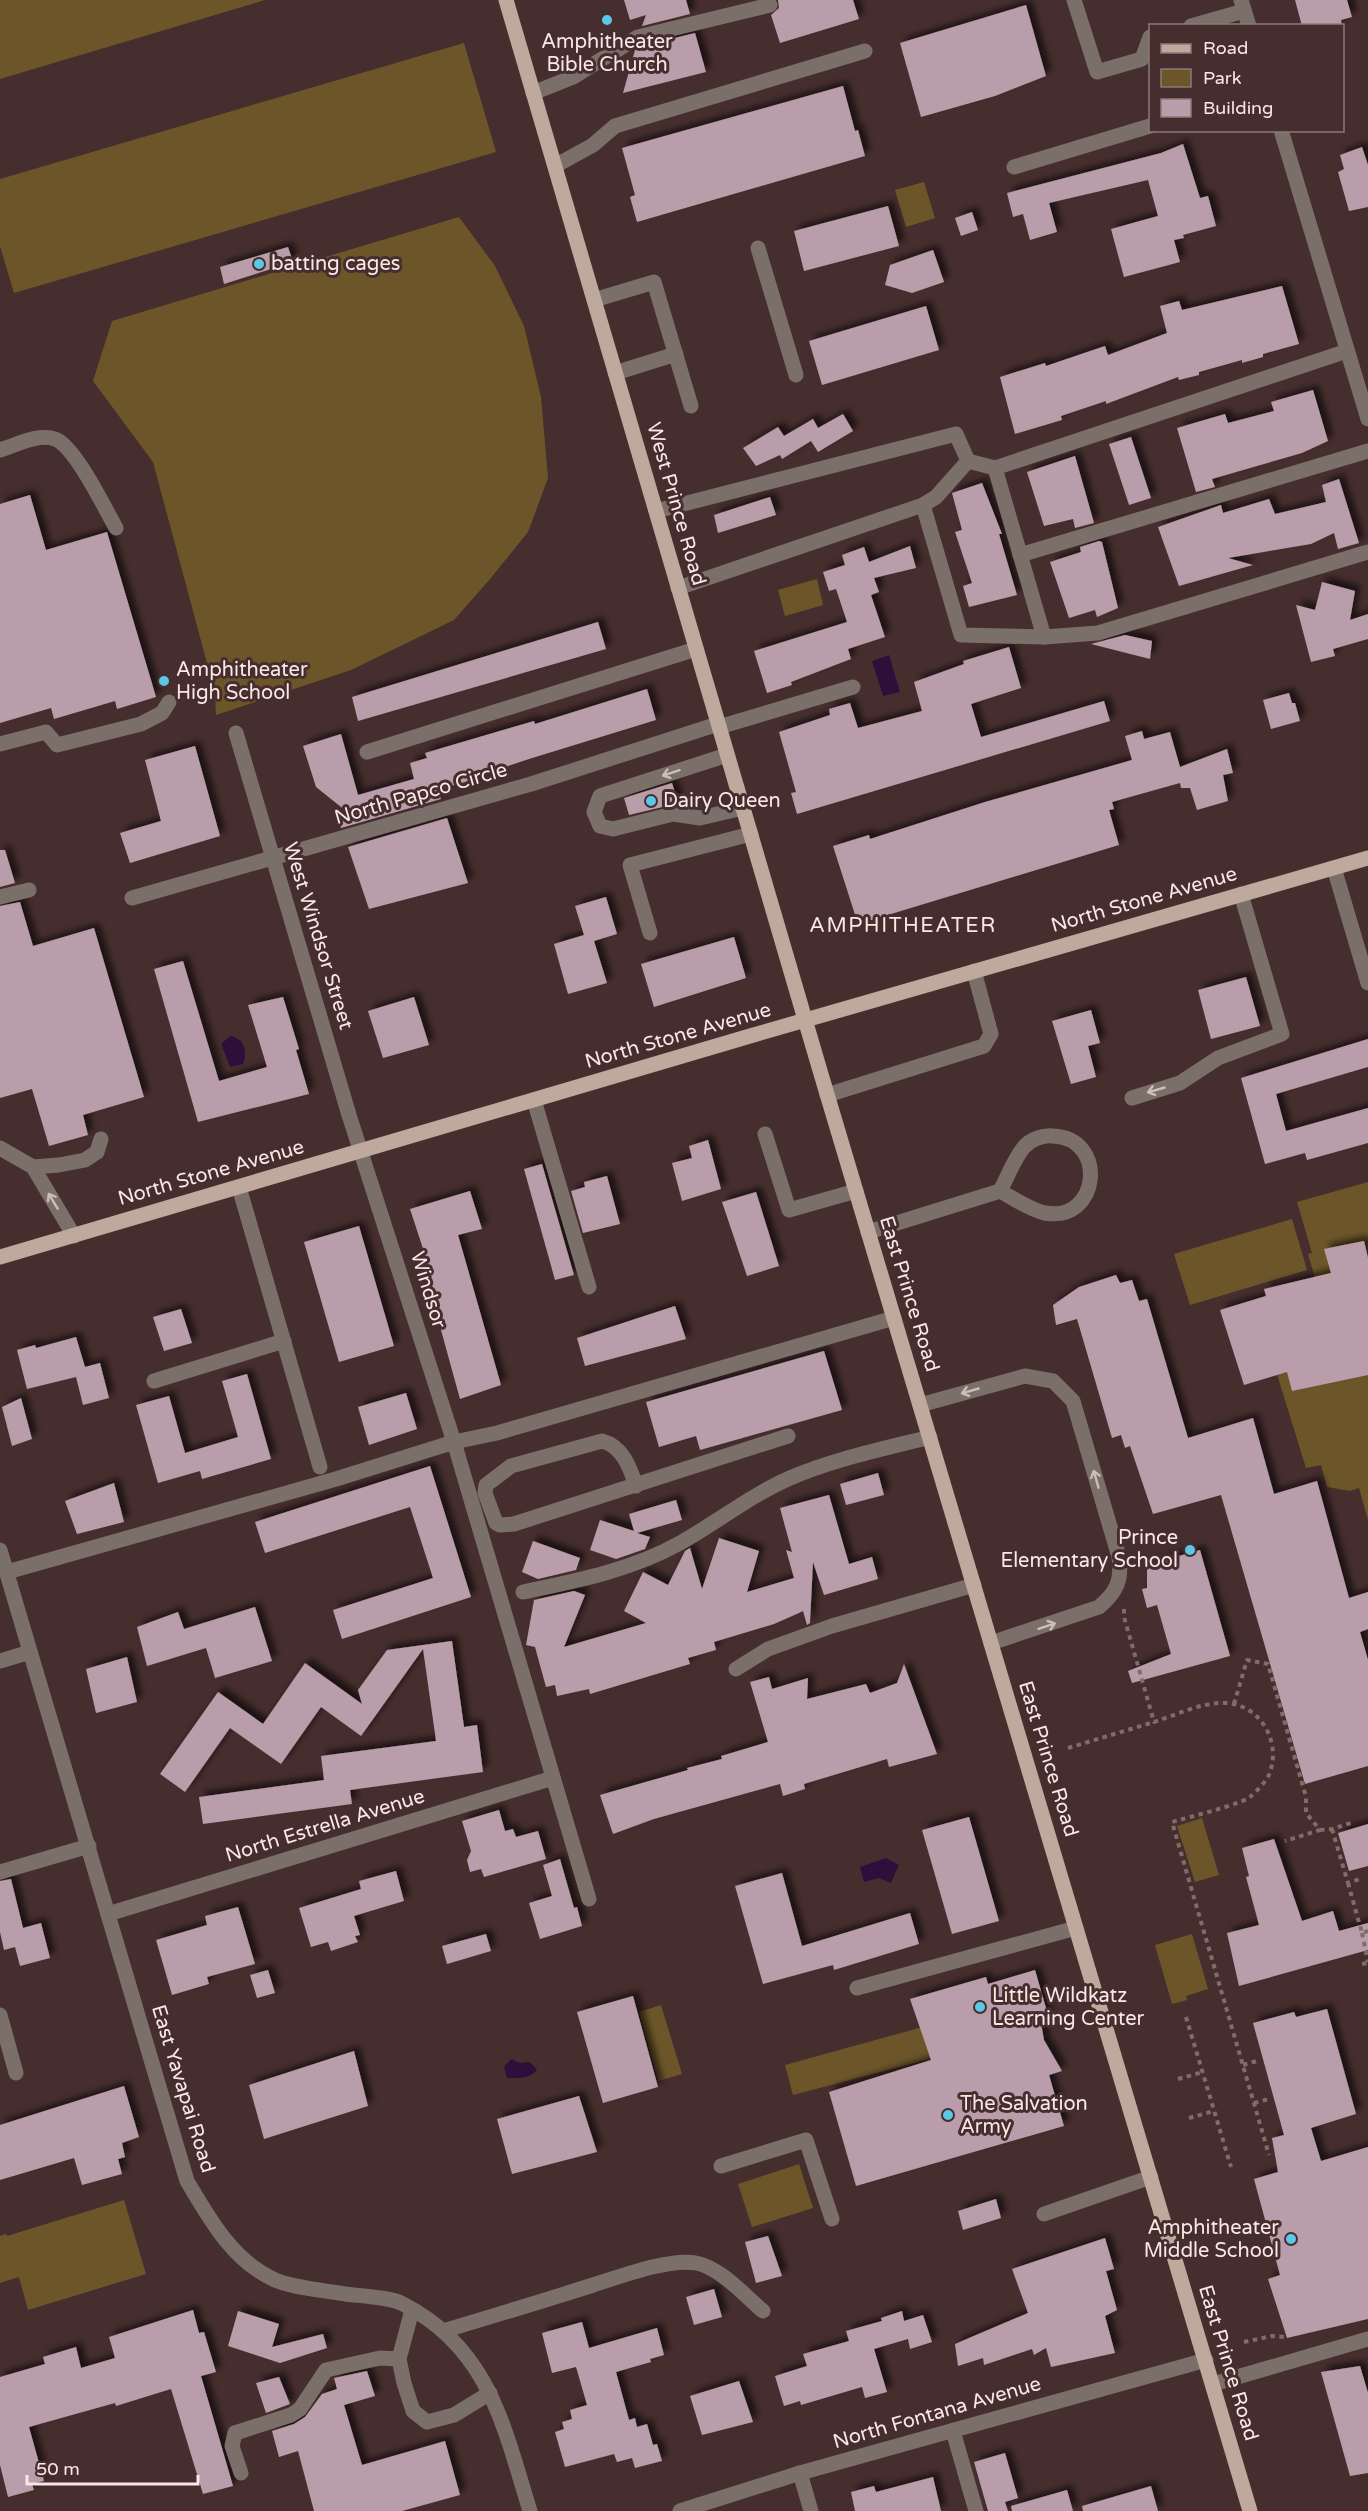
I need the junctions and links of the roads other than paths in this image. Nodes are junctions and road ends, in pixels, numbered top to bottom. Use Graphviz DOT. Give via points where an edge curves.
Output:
graph roads {
  1 [pos="506,0"];
  2 [pos="1074,0"];
  3 [pos="770,5"];
  4 [pos="1244,12"];
  5 [pos="1199,24"];
  6 [pos="1149,40"];
  7 [pos="865,51"];
  8 [pos="533,93"];
  9 [pos="1149,126"];
  10 [pos="1282,132"];
  11 [pos="555,166"];
  12 [pos="1014,167"];
  13 [pos="758,249"];
  14 [pos="594,300"];
  15 [pos="1347,351"];
  16 [pos="676,354"];
  17 [pos="615,373"];
  18 [pos="796,375"];
  19 [pos="691,406"];
  20 [pos="1368,418"];
  21 [pos="0,450"];
  22 [pos="1368,451"];
  23 [pos="968,461"];
  24 [pos="995,468"];
  25 [pos="923,505"];
  26 [pos="656,511"];
  27 [pos="116,528"];
  28 [pos="1368,552"];
  29 [pos="1020,555"];
  30 [pos="678,588"];
  31 [pos="1044,637"];
  32 [pos="696,649"];
  33 [pos="853,687"];
  34 [pos="169,702"];
  35 [pos="719,725"];
  36 [pos="236,733"];
  37 [pos="0,744"];
  38 [pos="367,752"];
  39 [pos="727,755"];
  40 [pos="743,808"];
  41 [pos="751,834"];
  42 [pos="273,858"];
  43 [pos="1368,858"];
  44 [pos="1334,868"];
  45 [pos="29,890"];
  46 [pos="1241,894"];
  47 [pos="0,897"];
  48 [pos="132,898"];
  49 [pos="650,933"];
  50 [pos="974,971"];
  51 [pos="1368,983"];
  52 [pos="805,1020"];
  53 [pos="827,1095"];
  54 [pos="1132,1098"];
  55 [pos="534,1100"];
  56 [pos="765,1134"];
  57 [pos="101,1139"];
  58 [pos="0,1148"];
  59 [pos="362,1150"];
  60 [pos="33,1167"];
  61 [pos="239,1187"];
  62 [pos="856,1191"];
  63 [pos="1000,1191"];
  64 [pos="868,1232"];
  65 [pos="74,1236"];
  66 [pos="0,1257"];
  67 [pos="589,1287"];
  68 [pos="894,1318"];
  69 [pos="284,1341"];
  70 [pos="154,1381"];
  71 [pos="920,1405"];
  72 [pos="788,1436"];
  73 [pos="930,1437"];
  74 [pos="454,1442"];
  75 [pos="320,1467"];
  76 [pos="636,1486"];
  77 [pos="0,1550"];
  78 [pos="7,1572"];
  79 [pos="974,1585"];
  80 [pos="523,1592"];
  81 [pos="991,1643"];
  82 [pos="30,1652"];
  83 [pos="0,1661"];
  84 [pos="736,1669"];
  85 [pos="553,1778"];
  86 [pos="89,1846"];
  87 [pos="0,1872"];
  88 [pos="589,1899"];
  89 [pos="108,1914"];
  90 [pos="1077,1928"];
  91 [pos="857,1988"];
  92 [pos="0,2015"];
  93 [pos="16,2073"];
  94 [pos="721,2166"];
  95 [pos="1151,2176"];
  96 [pos="1044,2214"];
  97 [pos="832,2219"];
  98 [pos="412,2310"];
  99 [pos="763,2311"];
  100 [pos="443,2331"];
  101 [pos="1368,2338"];
  102 [pos="399,2359"];
  103 [pos="1206,2360"];
  104 [pos="1213,2384"];
  105 [pos="490,2393"];
  106 [pos="953,2431"];
  107 [pos="241,2473"];
  108 [pos="800,2473"];
  109 [pos="530,2511"];
  110 [pos="680,2511"];
  111 [pos="811,2511"];
  112 [pos="976,2511"];
  113 [pos="1250,2511"];
  1 -- 8 [label="main road, West Prince Road"];
  2 -- 6 [label="street" via="1097,72 1143,58"];
  3 -- 8 [label="street" via="638,37 573,77"];
  4 -- 5 [label="street"];
  7 -- 11 [label="street" via="615,126 593,145"];
  8 -- 11 [label="main road, West Prince Road"];
  9 -- 12 [label="street"];
  10 -- 15 [label="street"];
  11 -- 14 [label="main road, West Prince Road"];
  13 -- 18 [label="street"];
  14 -- 16 [label="street" via="654,282"];
  14 -- 17 [label="main road, West Prince Road"];
  15 -- 20 [label="street"];
  15 -- 24 [label="street"];
  16 -- 17 [label="street"];
  16 -- 19 [label="street"];
  17 -- 26 [label="main road, West Prince Road"];
  21 -- 27 [label="street" via="40,438 56,439 73,454"];
  22 -- 29 [label="street"];
  23 -- 24 [label="street"];
  23 -- 25 [label="street" via="936,497"];
  23 -- 26 [label="street" via="956,434"];
  24 -- 29 [label="street"];
  25 -- 30 [label="street"];
  25 -- 31 [label="street" via="961,635"];
  26 -- 30 [label="main road, West Prince Road"];
  28 -- 31 [label="street" via="1098,633"];
  29 -- 31 [label="street"];
  30 -- 32 [label="main road, West Prince Road"];
  32 -- 35 [label="main road, West Prince Road"];
  32 -- 38 [label="street"];
  33 -- 35 [label="street, North Papco Circle"];
  34 -- 37 [label="street" via="162,713 141,724 57,745 46,732"];
  35 -- 39 [label="main road, West Prince Road"];
  35 -- 42 [label="street, North Papco Circle"];
  36 -- 42 [label="street, West Windsor Street"];
  39 -- 40 [label="main road, West Prince Road"];
  39 -- 40 [label="street, one-way" via="600,796 594,812 600,826 613,829 673,814 700,818"];
  40 -- 41 [label="main road, West Prince Road"];
  41 -- 49 [label="street" via="630,865"];
  41 -- 52 [label="main road, West Prince Road"];
  42 -- 48 [label="street, North Papco Circle"];
  42 -- 59 [label="street, West Windsor Street"];
  43 -- 44 [label="main road, North Stone Avenue"];
  44 -- 46 [label="main road, North Stone Avenue"];
  44 -- 51 [label="street"];
  45 -- 47 [label="street"];
  46 -- 50 [label="main road, North Stone Avenue"];
  46 -- 54 [label="street, one-way" via="1282,1034 1218,1058 1180,1083"];
  50 -- 52 [label="main road, North Stone Avenue"];
  50 -- 53 [label="street" via="991,1034 984,1046"];
  52 -- 53 [label="main road, East Prince Road"];
  52 -- 55 [label="main road, North Stone Avenue"];
  53 -- 62 [label="main road, East Prince Road"];
  55 -- 59 [label="main road, North Stone Avenue"];
  55 -- 67 [label="street"];
  56 -- 62 [label="street" via="789,1210"];
  57 -- 60 [label="street" via="97,1152 85,1160"];
  58 -- 60 [label="street"];
  59 -- 61 [label="main road, North Stone Avenue"];
  59 -- 74 [label="street, Windsor"];
  65 -- 60 [label="street, one-way"];
  61 -- 65 [label="main road, North Stone Avenue"];
  61 -- 69 [label="street"];
  62 -- 64 [label="main road, East Prince Road"];
  63 -- 63 [label="street" via="1042,1213 1062,1213 1072,1209 1086,1194 1090,1164 1071,1140 1041,1137 1024,1148"];
  63 -- 64 [label="street"];
  64 -- 68 [label="main road, East Prince Road"];
  65 -- 66 [label="main road, North Stone Avenue"];
  68 -- 71 [label="main road, East Prince Road"];
  68 -- 74 [label="street" via="497,1433"];
  69 -- 70 [label="street"];
  69 -- 75 [label="street"];
  71 -- 73 [label="main road, East Prince Road"];
  81 -- 71 [label="street, one-way" via="1099,1607 1120,1582 1119,1557 1073,1401 1053,1381 1025,1376"];
  72 -- 76 [label="street"];
  73 -- 79 [label="main road, East Prince Road"];
  73 -- 80 [label="street" via="823,1465 788,1479 678,1545 642,1560 589,1578"];
  74 -- 78 [label="street"];
  74 -- 85 [label="street, Windsor"];
  76 -- 76 [label="street" via="501,1525 496,1523 485,1493 486,1485 511,1466 602,1441 611,1444 629,1465"];
  77 -- 78 [label="street, East Yavapai Road"];
  78 -- 82 [label="street, East Yavapai Road"];
  79 -- 81 [label="main road, East Prince Road"];
  79 -- 84 [label="street" via="768,1648"];
  81 -- 90 [label="main road, East Prince Road"];
  82 -- 83 [label="street"];
  82 -- 86 [label="street, East Yavapai Road"];
  85 -- 88 [label="street, Windsor"];
  85 -- 89 [label="street, North Estrella Avenue"];
  86 -- 87 [label="street"];
  86 -- 89 [label="street, East Yavapai Road"];
  89 -- 98 [label="street, East Yavapai Road" via="187,2181 214,2228 244,2258 274,2280 401,2303"];
  90 -- 91 [label="street"];
  90 -- 95 [label="main road, East Prince Road"];
  92 -- 93 [label="street"];
  94 -- 97 [label="street" via="806,2139"];
  95 -- 96 [label="street"];
  95 -- 103 [label="main road, East Prince Road"];
  98 -- 100 [label="street, East Yavapai Road"];
  98 -- 102 [label="street"];
  99 -- 100 [label="street" via="710,2269 696,2263 678,2263"];
  100 -- 105 [label="street, East Yavapai Road" via="469,2358"];
  101 -- 104 [label="street"];
  102 -- 105 [label="street" via="413,2411 427,2422 453,2415"];
  102 -- 107 [label="street" via="380,2358 326,2370 300,2409 235,2433 232,2446"];
  103 -- 104 [label="main road, East Prince Road"];
  103 -- 106 [label="street, North Fontana Avenue"];
  104 -- 113 [label="main road, East Prince Road"];
  105 -- 109 [label="street, East Yavapai Road" via="500,2412"];
  106 -- 108 [label="street, North Fontana Avenue"];
  106 -- 112 [label="street"];
  108 -- 110 [label="street, North Fontana Avenue"];
  108 -- 111 [label="street"];
}
